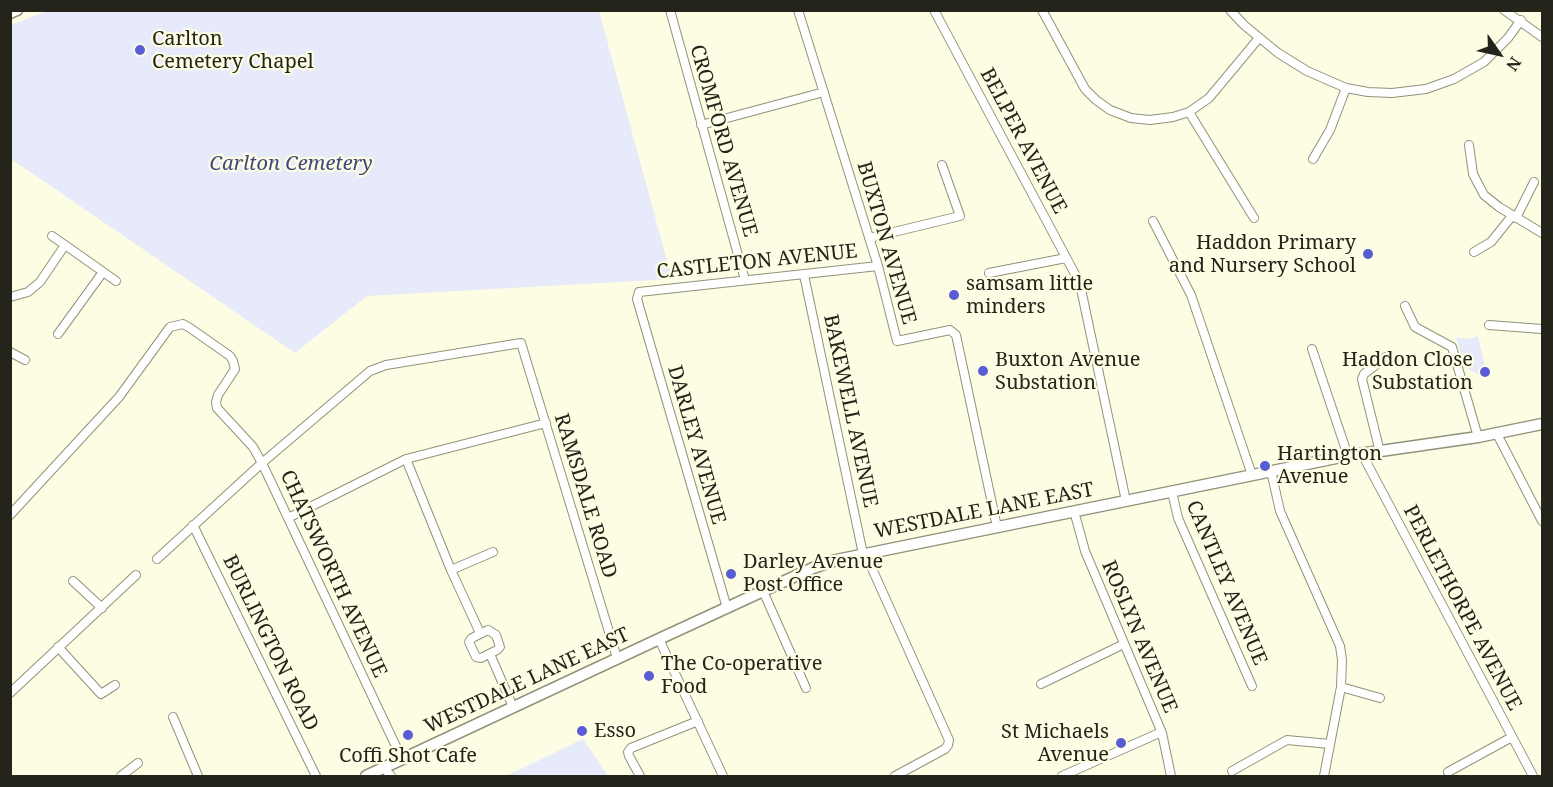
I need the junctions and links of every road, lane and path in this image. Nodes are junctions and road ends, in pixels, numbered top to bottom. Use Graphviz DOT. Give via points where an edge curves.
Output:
graph roads {
  1 [pos="17,10"];
  2 [pos="670,10"];
  3 [pos="798,10"];
  4 [pos="934,10"];
  5 [pos="1042,10"];
  6 [pos="1230,10"];
  7 [pos="1504,10"];
  8 [pos="10,13"];
  9 [pos="1521,20"];
  10 [pos="1542,37"];
  11 [pos="1259,38"];
  12 [pos="1346,88"];
  13 [pos="824,92"];
  14 [pos="1189,112"];
  15 [pos="701,125"];
  16 [pos="1468,145"];
  17 [pos="1313,159"];
  18 [pos="942,165"];
  19 [pos="1534,182"];
  20 [pos="1514,217"];
  21 [pos="1254,218"];
  22 [pos="1153,221"];
  23 [pos="1542,233"];
  24 [pos="52,236"];
  25 [pos="869,238"];
  26 [pos="65,245"];
  27 [pos="1474,252"];
  28 [pos="1066,258"];
  29 [pos="878,266"];
  30 [pos="103,272"];
  31 [pos="989,273"];
  32 [pos="804,275"];
  33 [pos="745,280"];
  34 [pos="116,281"];
  35 [pos="639,292"];
  36 [pos="10,297"];
  37 [pos="1405,306"];
  38 [pos="1489,325"];
  39 [pos="1542,329"];
  40 [pos="58,334"];
  41 [pos="1312,349"];
  42 [pos="10,352"];
  43 [pos="1386,357"];
  44 [pos="26,360"];
  45 [pos="546,423"];
  46 [pos="1542,424"];
  47 [pos="1497,434"];
  48 [pos="1478,437"];
  49 [pos="1380,452"];
  50 [pos="1362,454"];
  51 [pos="1346,456"];
  52 [pos="406,459"];
  53 [pos="262,463"];
  54 [pos="1271,471"];
  55 [pos="1252,475"];
  56 [pos="1172,492"];
  57 [pos="1126,501"];
  58 [pos="1074,512"];
  59 [pos="10,515"];
  60 [pos="288,518"];
  61 [pos="1542,521"];
  62 [pos="193,525"];
  63 [pos="997,527"];
  64 [pos="493,552"];
  65 [pos="864,554"];
  66 [pos="156,559"];
  67 [pos="451,570"];
  68 [pos="136,575"];
  69 [pos="73,581"];
  70 [pos="763,591"];
  71 [pos="102,608"];
  72 [pos="727,608"];
  73 [pos="480,633"];
  74 [pos="659,639"];
  75 [pos="1124,644"];
  76 [pos="58,647"];
  77 [pos="489,654"];
  78 [pos="617,658"];
  79 [pos="1041,684"];
  80 [pos="115,685"];
  81 [pos="1252,686"];
  82 [pos="1341,687"];
  83 [pos="806,688"];
  84 [pos="10,693"];
  85 [pos="1380,698"];
  86 [pos="513,707"];
  87 [pos="172,717"];
  88 [pos="698,721"];
  89 [pos="1162,733"];
  90 [pos="1512,737"];
  91 [pos="1330,744"];
  92 [pos="402,759"];
  93 [pos="138,763"];
  94 [pos="1232,771"];
  95 [pos="387,772"];
  96 [pos="1448,772"];
  97 [pos="898,775"];
  98 [pos="121,777"];
  99 [pos="198,777"];
  100 [pos="316,777"];
  101 [pos="366,777"];
  102 [pos="640,777"];
  103 [pos="723,777"];
  104 [pos="1062,777"];
  105 [pos="1171,777"];
  106 [pos="1324,777"];
  107 [pos="1533,777"];
  1 -- 8 [label="street"];
  2 -- 15 [label="street, CROMFORD AVENUE"];
  3 -- 13 [label="street, BUXTON AVENUE"];
  4 -- 28 [label="street, BELPER AVENUE"];
  5 -- 14 [label="street" via="1085,89 1110,110 1150,120"];
  6 -- 11 [label="street"];
  7 -- 9 [label="street"];
  9 -- 10 [label="street"];
  9 -- 12 [label="street" via="1484,62 1454,79 1426,89 1392,93"];
  11 -- 12 [label="street" via="1307,72"];
  11 -- 14 [label="street" via="1209,98"];
  12 -- 17 [label="street" via="1330,130"];
  13 -- 15 [label="street"];
  13 -- 25 [label="street, BUXTON AVENUE"];
  14 -- 21 [label="street"];
  15 -- 33 [label="street, CROMFORD AVENUE"];
  16 -- 20 [label="street" via="1473,174 1484,195"];
  18 -- 25 [label="street" via="960,216"];
  19 -- 20 [label="street"];
  20 -- 23 [label="street"];
  20 -- 27 [label="street" via="1491,242"];
  22 -- 55 [label="street" via="1191,295"];
  24 -- 26 [label="street"];
  25 -- 29 [label="street, BUXTON AVENUE"];
  26 -- 30 [label="street"];
  26 -- 36 [label="street" via="40,282 28,292"];
  28 -- 31 [label="street"];
  28 -- 57 [label="street, BELPER AVENUE" via="1081,289"];
  29 -- 32 [label="street, CASTLETON AVENUE"];
  29 -- 63 [label="street, BUXTON AVENUE" via="897,341 950,330 956,335"];
  30 -- 34 [label="street"];
  30 -- 40 [label="street"];
  32 -- 33 [label="street, CASTLETON AVENUE"];
  32 -- 65 [label="street, BAKEWELL AVENUE"];
  33 -- 35 [label="street, CASTLETON AVENUE"];
  35 -- 72 [label="street, DARLEY AVENUE" via="640,310"];
  37 -- 48 [label="street" via="1415,327 1452,347"];
  38 -- 39 [label="street"];
  41 -- 51 [label="street"];
  42 -- 44 [label="street"];
  43 -- 49 [label="street" via="1362,380"];
  45 -- 52 [label="street"];
  45 -- 53 [label="street, RAMSDALE ROAD" via="521,343 370,371"];
  45 -- 78 [label="street, RAMSDALE ROAD"];
  46 -- 47 [label="street, WESTDALE LANE EAST"];
  47 -- 48 [label="street, WESTDALE LANE EAST"];
  47 -- 61 [label="street"];
  48 -- 49 [label="street, WESTDALE LANE EAST"];
  49 -- 50 [label="street, WESTDALE LANE EAST"];
  50 -- 51 [label="street, WESTDALE LANE EAST"];
  50 -- 90 [label="street, PERLETHORPE AVENUE"];
  51 -- 54 [label="street, WESTDALE LANE EAST"];
  52 -- 60 [label="street"];
  52 -- 67 [label="street"];
  53 -- 59 [label="street, CHATSWORTH AVENUE" via="254,447 216,402 233,375 233,361 183,324 170,327 119,397"];
  53 -- 60 [label="street, CHATSWORTH AVENUE"];
  53 -- 62 [label="street"];
  54 -- 55 [label="street, WESTDALE LANE EAST"];
  54 -- 82 [label="street" via="1280,512 1340,646"];
  55 -- 56 [label="street, WESTDALE LANE EAST"];
  56 -- 57 [label="street, WESTDALE LANE EAST"];
  56 -- 81 [label="street, CANTLEY AVENUE" via="1178,518"];
  57 -- 58 [label="street, WESTDALE LANE EAST"];
  58 -- 63 [label="street, WESTDALE LANE EAST"];
  58 -- 75 [label="street, ROSLYN AVENUE" via="1085,551"];
  60 -- 92 [label="street, CHATSWORTH AVENUE"];
  62 -- 66 [label="street"];
  62 -- 100 [label="street, BURLINGTON ROAD"];
  63 -- 65 [label="street, WESTDALE LANE EAST"];
  64 -- 67 [label="street"];
  65 -- 70 [label="street, WESTDALE LANE EAST" via="813,568"];
  65 -- 97 [label="street, BAKEWELL AVENUE" via="949,740 945,749"];
  67 -- 73 [label="street"];
  68 -- 71 [label="street"];
  69 -- 71 [label="street"];
  70 -- 72 [label="street, WESTDALE LANE EAST"];
  70 -- 83 [label="street"];
  71 -- 76 [label="street"];
  72 -- 74 [label="street, WESTDALE LANE EAST"];
  73 -- 77 [label="street" via="493,632 500,643"];
  73 -- 77 [label="street" via="472,638 470,646 476,657"];
  74 -- 78 [label="street, WESTDALE LANE EAST"];
  74 -- 88 [label="street"];
  75 -- 79 [label="street"];
  75 -- 89 [label="street, ROSLYN AVENUE"];
  76 -- 80 [label="street" via="101,694"];
  76 -- 84 [label="street"];
  77 -- 86 [label="street"];
  78 -- 86 [label="street, WESTDALE LANE EAST"];
  82 -- 85 [label="street"];
  82 -- 91 [label="street"];
  86 -- 92 [label="street, WESTDALE LANE EAST"];
  87 -- 99 [label="street"];
  88 -- 102 [label="street" via="632,748 629,756"];
  88 -- 103 [label="street"];
  89 -- 104 [label="street"];
  89 -- 105 [label="street, ROSLYN AVENUE"];
  90 -- 96 [label="street"];
  90 -- 107 [label="street, PERLETHORPE AVENUE"];
  91 -- 94 [label="street" via="1287,740"];
  91 -- 106 [label="street"];
  92 -- 95 [label="street, WESTDALE LANE EAST"];
  93 -- 98 [label="street"];
  95 -- 101 [label="street, WESTDALE LANE EAST"];
}
